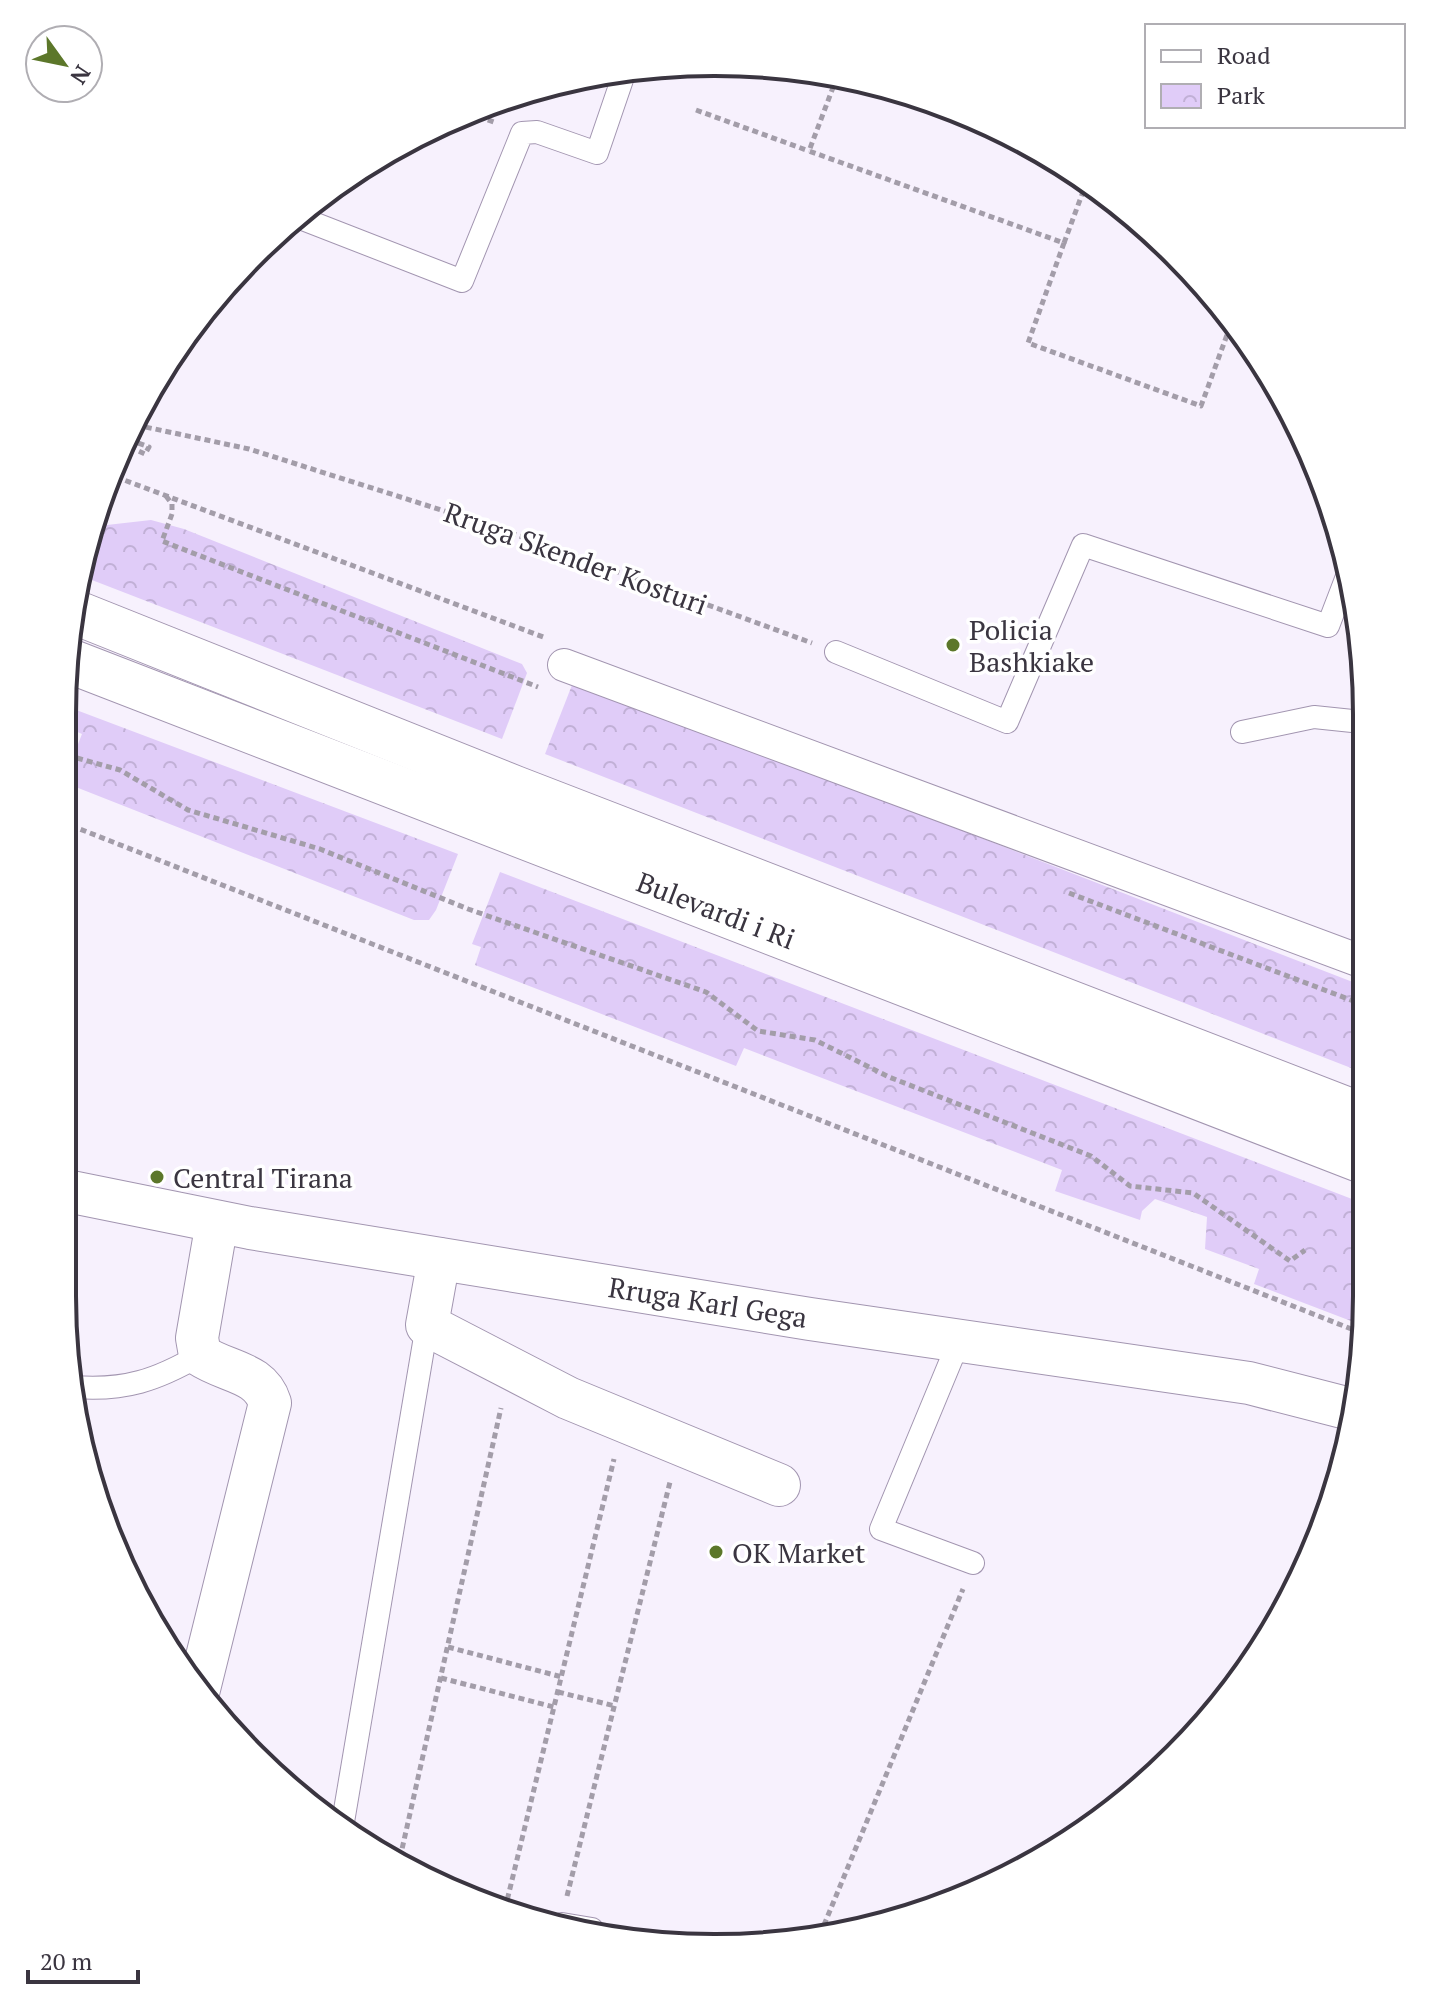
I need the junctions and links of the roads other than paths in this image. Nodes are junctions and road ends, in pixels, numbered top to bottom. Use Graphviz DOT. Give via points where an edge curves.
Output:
graph roads {
  1 [pos="621,83"];
  2 [pos="309,222"];
  3 [pos="1341,591"];
  4 [pos="84,616"];
  5 [pos="836,652"];
  6 [pos="78,664"];
  7 [pos="564,665"];
  8 [pos="1353,721"];
  9 [pos="1242,732"];
  10 [pos="1353,958"];
  11 [pos="1353,1112"];
  12 [pos="1353,1157"];
  13 [pos="76,1193"];
  14 [pos="217,1222"];
  15 [pos="439,1259"];
  16 [pos="427,1325"];
  17 [pos="959,1341"];
  18 [pos="200,1355"];
  19 [pos="82,1387"];
  20 [pos="1343,1407"];
  21 [pos="779,1485"];
  22 [pos="973,1563"];
  23 [pos="202,1676"];
  24 [pos="344,1815"];
  1 -- 2 [label="lane" via="597,153 537,132 522,133 462,281"];
  3 -- 5 [label="lane" via="1328,626 1083,545 1007,722"];
  4 -- 11 [label="main road, Bulevardi i Ri"];
  6 -- 12 [label="main road, Bulevardi i Ri"];
  7 -- 10 [label="street"];
  8 -- 9 [label="lane" via="1314,717"];
  13 -- 14 [label="street, Rruga Karl Gega"];
  14 -- 15 [label="street, Rruga Karl Gega"];
  14 -- 18 [label="street" via="197,1338"];
  15 -- 16 [label="street"];
  15 -- 17 [label="street, Rruga Karl Gega"];
  16 -- 21 [label="street" via="568,1398"];
  16 -- 24 [label="lane"];
  17 -- 20 [label="street, Rruga Karl Gega" via="1249,1383"];
  17 -- 22 [label="lane" via="881,1529"];
  18 -- 19 [label="lane" via="164,1376 116,1388"];
  18 -- 23 [label="street" via="265,1387 270,1403"];
}
